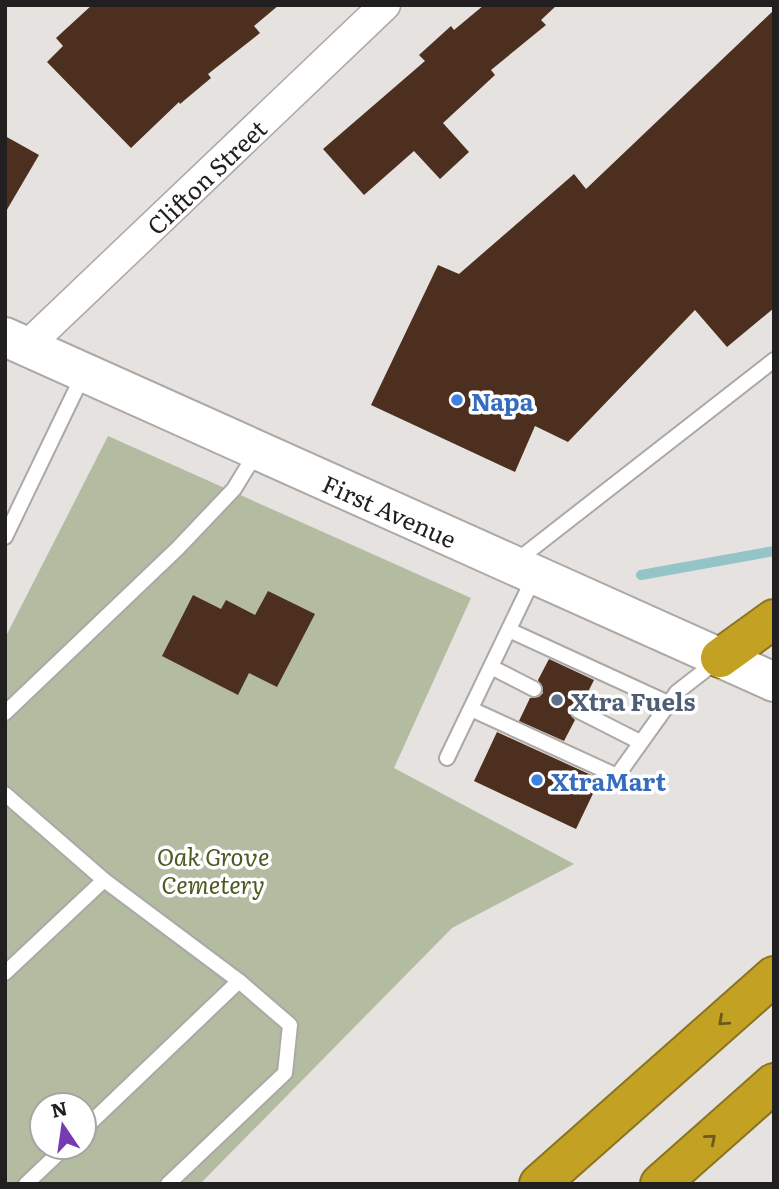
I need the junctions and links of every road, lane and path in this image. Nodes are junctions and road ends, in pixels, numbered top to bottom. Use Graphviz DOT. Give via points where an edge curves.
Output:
graph roads {
  1 [pos="386,5"];
  2 [pos="16,342"];
  3 [pos="774,360"];
  4 [pos="84,371"];
  5 [pos="259,449"];
  6 [pos="5,537"];
  7 [pos="523,570"];
  8 [pos="774,619"];
  9 [pos="509,629"];
  10 [pos="720,658"];
  11 [pos="491,667"];
  12 [pos="774,682"];
  13 [pos="534,689"];
  14 [pos="668,703"];
  15 [pos="471,709"];
  16 [pos="579,711"];
  17 [pos="5,713"];
  18 [pos="640,742"];
  19 [pos="447,758"];
  20 [pos="5,794"];
  21 [pos="104,880"];
  22 [pos="5,973"];
  23 [pos="774,976"];
  24 [pos="239,981"];
  25 [pos="774,1083"];
  26 [pos="98,1116"];
  27 [pos="50,1161"];
  28 [pos="26,1184"];
  29 [pos="168,1184"];
  30 [pos="539,1184"];
  31 [pos="660,1184"];
  1 -- 2 [label="street, Clifton Street"];
  2 -- 4 [label="main road, First Avenue"];
  3 -- 7 [label="lane"];
  4 -- 5 [label="main road, First Avenue"];
  4 -- 6 [label="lane"];
  5 -- 7 [label="main road, First Avenue"];
  5 -- 17 [label="lane" via="234,489 188,538"];
  7 -- 9 [label="lane"];
  7 -- 10 [label="main road, First Avenue"];
  8 -- 10 [label="highway"];
  9 -- 11 [label="lane"];
  9 -- 14 [label="lane"];
  10 -- 12 [label="main road, First Avenue"];
  10 -- 14 [label="lane"];
  11 -- 13 [label="lane"];
  11 -- 15 [label="lane"];
  14 -- 18 [label="lane"];
  15 -- 18 [label="lane" via="617,776"];
  15 -- 19 [label="lane"];
  16 -- 18 [label="lane"];
  20 -- 21 [label="lane"];
  21 -- 22 [label="lane"];
  21 -- 24 [label="lane"];
  23 -- 30 [label="highway, one-way"];
  24 -- 26 [label="lane"];
  24 -- 29 [label="lane" via="290,1025 285,1073"];
  31 -- 25 [label="highway, one-way"];
  27 -- 28 [label="lane"];
}
